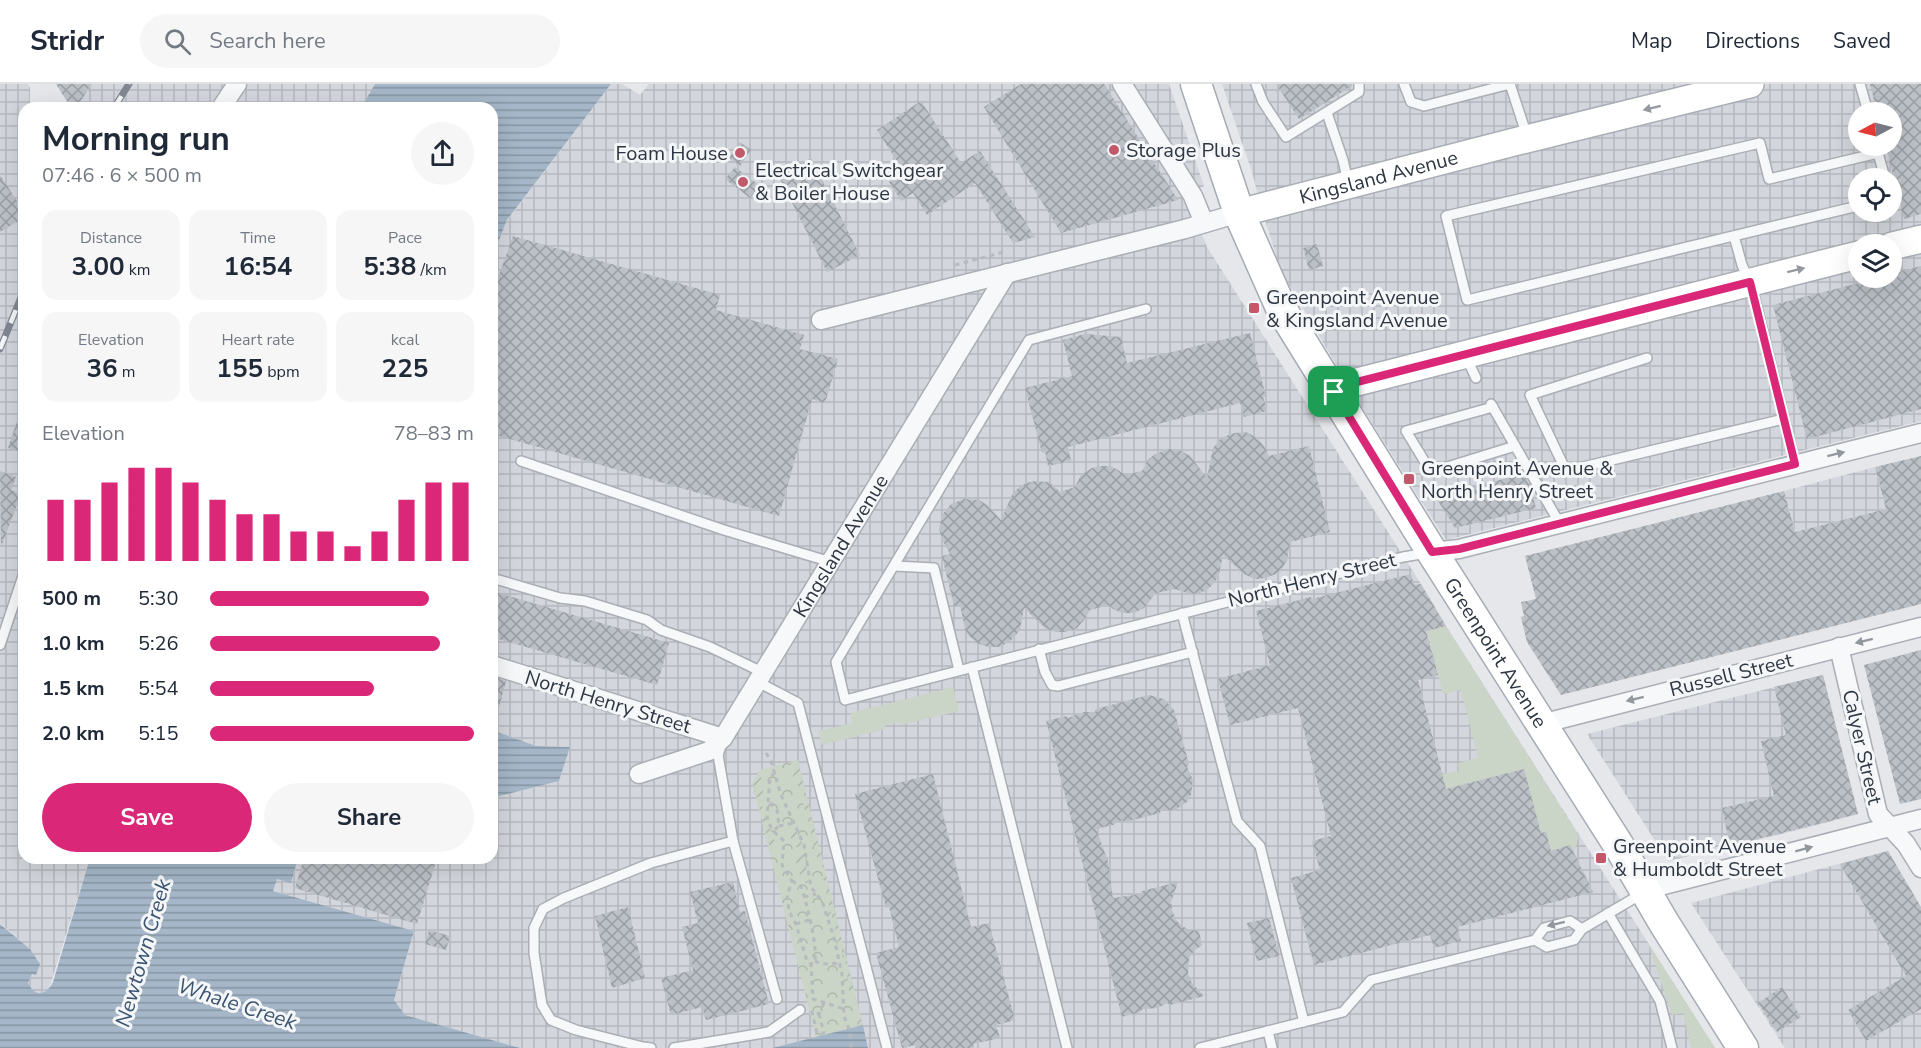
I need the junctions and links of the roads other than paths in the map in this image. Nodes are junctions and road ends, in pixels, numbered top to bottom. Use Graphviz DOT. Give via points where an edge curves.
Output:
graph roads {
  1 [pos="237,84"];
  2 [pos="1122,84"];
  3 [pos="1196,84"];
  4 [pos="1256,84"];
  5 [pos="1359,84"];
  6 [pos="1404,84"];
  7 [pos="1510,84"];
  8 [pos="1750,84"];
  9 [pos="1860,84"];
  10 [pos="225,102"];
  11 [pos="1865,102"];
  12 [pos="1327,113"];
  13 [pos="1528,138"];
  14 [pos="1852,156"];
  15 [pos="1349,184"];
  16 [pos="1848,208"];
  17 [pos="1239,213"];
  18 [pos="1204,223"];
  19 [pos="1734,236"];
  20 [pos="1921,239"];
  21 [pos="1902,244"];
  22 [pos="1848,258"];
  23 [pos="1007,273"];
  24 [pos="1750,282"];
  25 [pos="1146,309"];
  26 [pos="821,320"];
  27 [pos="1647,358"];
  28 [pos="1334,392"];
  29 [pos="1784,419"];
  30 [pos="1921,433"];
  31 [pos="1515,446"];
  32 [pos="521,461"];
  33 [pos="1795,464"];
  34 [pos="1560,524"];
  35 [pos="1432,552"];
  36 [pos="831,562"];
  37 [pos="894,566"];
  38 [pos="498,580"];
  39 [pos="18,591"];
  40 [pos="1182,612"];
  41 [pos="1921,627"];
  42 [pos="0,645"];
  43 [pos="1839,647"];
  44 [pos="1039,650"];
  45 [pos="1192,652"];
  46 [pos="972,666"];
  47 [pos="498,667"];
  48 [pos="959,670"];
  49 [pos="761,678"];
  50 [pos="1541,724"];
  51 [pos="723,738"];
  52 [pos="639,774"];
  53 [pos="1921,819"];
  54 [pos="1891,827"];
  55 [pos="733,841"];
  56 [pos="1921,868"];
  57 [pos="1646,892"];
  58 [pos="1608,913"];
  59 [pos="1582,929"];
  60 [pos="1535,940"];
  61 [pos="777,999"];
  62 [pos="800,1010"];
  63 [pos="1304,1022"];
  64 [pos="1268,1031"];
  65 [pos="651,1048"];
  66 [pos="674,1048"];
  67 [pos="887,1048"];
  68 [pos="1067,1048"];
  69 [pos="1200,1048"];
  70 [pos="1272,1048"];
  71 [pos="1672,1048"];
  72 [pos="1743,1048"];
  1 -- 10 [label="street"];
  2 -- 18 [label="street" via="1188,189"];
  3 -- 17 [label="main road, Greenpoint Avenue"];
  4 -- 12 [label="lane" via="1286,137"];
  5 -- 12 [label="lane" via="1359,92"];
  6 -- 7 [label="lane" via="1411,102 1424,106"];
  7 -- 13 [label="lane"];
  8 -- 13 [label="main road, Kingsland Avenue, one-way" via="1690,95"];
  9 -- 11 [label="lane"];
  12 -- 15 [label="lane"];
  13 -- 15 [label="main road, Kingsland Avenue"];
  14 -- 19 [label="lane" via="1769,179 1760,143 1446,216 1467,300"];
  15 -- 17 [label="main road, Kingsland Avenue"];
  16 -- 19 [label="lane"];
  17 -- 18 [label="street, Kingsland Avenue"];
  17 -- 28 [label="main road, Greenpoint Avenue" via="1282,310"];
  18 -- 23 [label="street, Kingsland Avenue"];
  19 -- 24 [label="lane"];
  20 -- 21 [label="main road"];
  24 -- 22 [label="main road, one-way"];
  23 -- 26 [label="street, Kingsland Avenue"];
  23 -- 36 [label="street, Kingsland Avenue"];
  24 -- 28 [label="main road" via="1471,366 1353,383"];
  24 -- 29 [label="lane"];
  25 -- 37 [label="lane" via="1029,340"];
  27 -- 29 [label="lane" via="1530,395 1566,471"];
  28 -- 35 [label="main road, Greenpoint Avenue"];
  29 -- 33 [label="lane"];
  33 -- 30 [label="street, North Henry Street, one-way"];
  31 -- 31 [label="lane" via="1491,404 1406,431 1431,472"];
  31 -- 34 [label="lane"];
  32 -- 36 [label="lane"];
  33 -- 34 [label="street, North Henry Street"];
  34 -- 35 [label="street, North Henry Street"];
  35 -- 40 [label="lane, North Henry Street"];
  35 -- 50 [label="main road, Greenpoint Avenue"];
  36 -- 49 [label="street, Kingsland Avenue"];
  37 -- 48 [label="lane" via="934,568"];
  37 -- 48 [label="lane, North Henry Street" via="836,662 845,699"];
  38 -- 49 [label="lane" via="647,620 661,630 710,647"];
  39 -- 42 [label="lane"];
  40 -- 44 [label="lane, North Henry Street"];
  40 -- 45 [label="lane"];
  41 -- 43 [label="street, Russell Street, one-way"];
  43 -- 50 [label="street, Russell Street, one-way"];
  43 -- 54 [label="street, Calyer Street" via="1878,814"];
  44 -- 45 [label="lane" via="1048,680 1058,686"];
  44 -- 46 [label="lane, North Henry Street"];
  45 -- 63 [label="lane" via="1237,821 1260,846"];
  46 -- 48 [label="lane, North Henry Street"];
  46 -- 68 [label="lane"];
  47 -- 51 [label="street, North Henry Street"];
  49 -- 51 [label="street, Kingsland Avenue"];
  49 -- 67 [label="lane" via="798,704"];
  50 -- 57 [label="main road, Greenpoint Avenue"];
  51 -- 52 [label="street, Kingsland Avenue" via="709,751"];
  51 -- 55 [label="lane" via="718,755"];
  53 -- 54 [label="street"];
  54 -- 56 [label="street, Calyer Street"];
  57 -- 54 [label="street, one-way"];
  55 -- 61 [label="lane"];
  55 -- 65 [label="lane" via="651,863 564,898 543,909 534,928 542,1005 551,1020"];
  57 -- 58 [label="lane"];
  57 -- 72 [label="main road, Greenpoint Avenue"];
  58 -- 59 [label="lane"];
  58 -- 71 [label="lane" via="1660,1001"];
  59 -- 60 [label="lane" via="1574,940 1547,947"];
  59 -- 60 [label="lane, one-way" via="1570,921 1544,928"];
  60 -- 63 [label="lane" via="1371,980 1343,1012"];
  62 -- 66 [label="lane" via="769,1032"];
  63 -- 64 [label="lane"];
  64 -- 69 [label="lane"];
  64 -- 70 [label="lane"];
}
